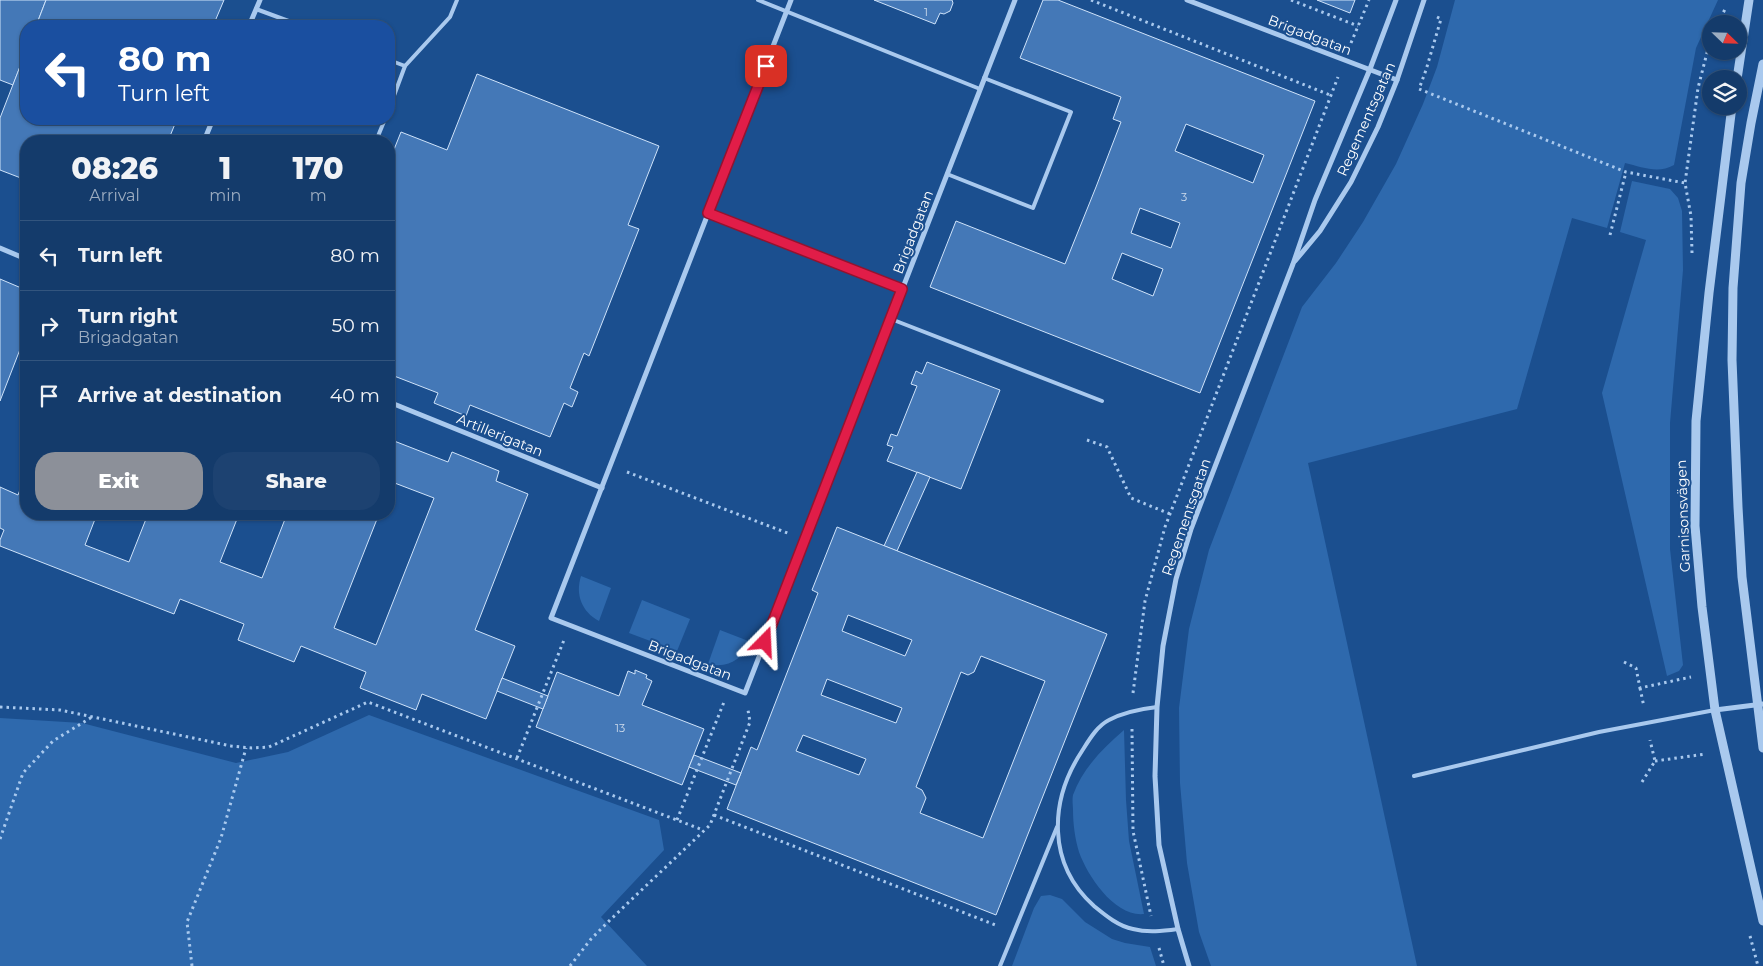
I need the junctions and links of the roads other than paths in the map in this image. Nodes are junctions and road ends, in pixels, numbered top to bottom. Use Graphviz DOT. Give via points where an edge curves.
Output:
graph roads {
  1 [pos="260,0"];
  2 [pos="457,0"];
  3 [pos="758,0"];
  4 [pos="791,0"];
  5 [pos="1015,0"];
  6 [pos="1187,0"];
  7 [pos="1396,0"];
  8 [pos="1424,0"];
  9 [pos="1750,0"];
  10 [pos="256,9"];
  11 [pos="787,11"];
  12 [pos="252,20"];
  13 [pos="286,20"];
  14 [pos="395,62"];
  15 [pos="1763,64"];
  16 [pos="405,66"];
  17 [pos="1370,69"];
  18 [pos="1738,70"];
  19 [pos="984,78"];
  20 [pos="1397,80"];
  21 [pos="980,89"];
  22 [pos="395,93"];
  23 [pos="1731,115"];
  24 [pos="947,174"];
  25 [pos="708,213"];
  26 [pos="0,248"];
  27 [pos="20,256"];
  28 [pos="1293,264"];
  29 [pos="902,289"];
  30 [pos="891,319"];
  31 [pos="1102,401"];
  32 [pos="395,404"];
  33 [pos="602,488"];
  34 [pos="1761,706"];
  35 [pos="1156,707"];
  36 [pos="1715,710"];
  37 [pos="1763,748"];
  38 [pos="1414,776"];
  39 [pos="1058,825"];
  40 [pos="1763,921"];
  41 [pos="1178,929"];
  42 [pos="1000,966"];
  43 [pos="1189,966"];
  1 -- 10 [label="street"];
  2 -- 16 [label="lane" via="450,17"];
  3 -- 11 [label="lane"];
  4 -- 11 [label="street, Brigadgatan"];
  5 -- 19 [label="street, Brigadgatan"];
  6 -- 17 [label="street, Brigadgatan"];
  7 -- 17 [label="street, Regementsgatan"];
  8 -- 20 [label="street, Regementsgatan"];
  9 -- 18 [label="street"];
  10 -- 12 [label="street"];
  10 -- 13 [label="lane"];
  11 -- 21 [label="lane"];
  11 -- 25 [label="street, Brigadgatan"];
  14 -- 16 [label="lane"];
  15 -- 34 [label="street" via="1741,183 1733,288 1732,360 1742,577"];
  16 -- 22 [label="lane"];
  17 -- 20 [label="street, Brigadgatan"];
  17 -- 28 [label="street, Regementsgatan" via="1315,200"];
  19 -- 21 [label="street, Brigadgatan"];
  19 -- 24 [label="lane" via="1071,112 1033,208"];
  20 -- 28 [label="street, Regementsgatan" via="1351,182 1320,231"];
  21 -- 24 [label="street, Brigadgatan"];
  23 -- 36 [label="street, Garnisonsvägen" via="1709,293 1694,467 1695,526"];
  24 -- 29 [label="street, Brigadgatan"];
  25 -- 29 [label="lane"];
  25 -- 33 [label="street, Brigadgatan"];
  26 -- 27 [label="street"];
  28 -- 35 [label="street, Regementsgatan" via="1191,530 1176,579 1163,646"];
  29 -- 30 [label="street, Brigadgatan"];
  30 -- 31 [label="lane"];
  30 -- 33 [label="street, Brigadgatan" via="745,694 551,618"];
  32 -- 33 [label="street, Artillerigatan"];
  34 -- 36 [label="street"];
  34 -- 37 [label="street"];
  35 -- 39 [label="lane" via="1131,711 1108,721 1094,734 1074,762 1061,793"];
  35 -- 41 [label="street, Regementsgatan" via="1159,845"];
  36 -- 38 [label="lane" via="1599,732"];
  36 -- 40 [label="street, Garnisonsvägen"];
  39 -- 41 [label="lane" via="1060,851 1072,881 1086,899 1107,917 1132,929 1154,932"];
  39 -- 42 [label="lane"];
  41 -- 43 [label="street, Regementsgatan"];
}
